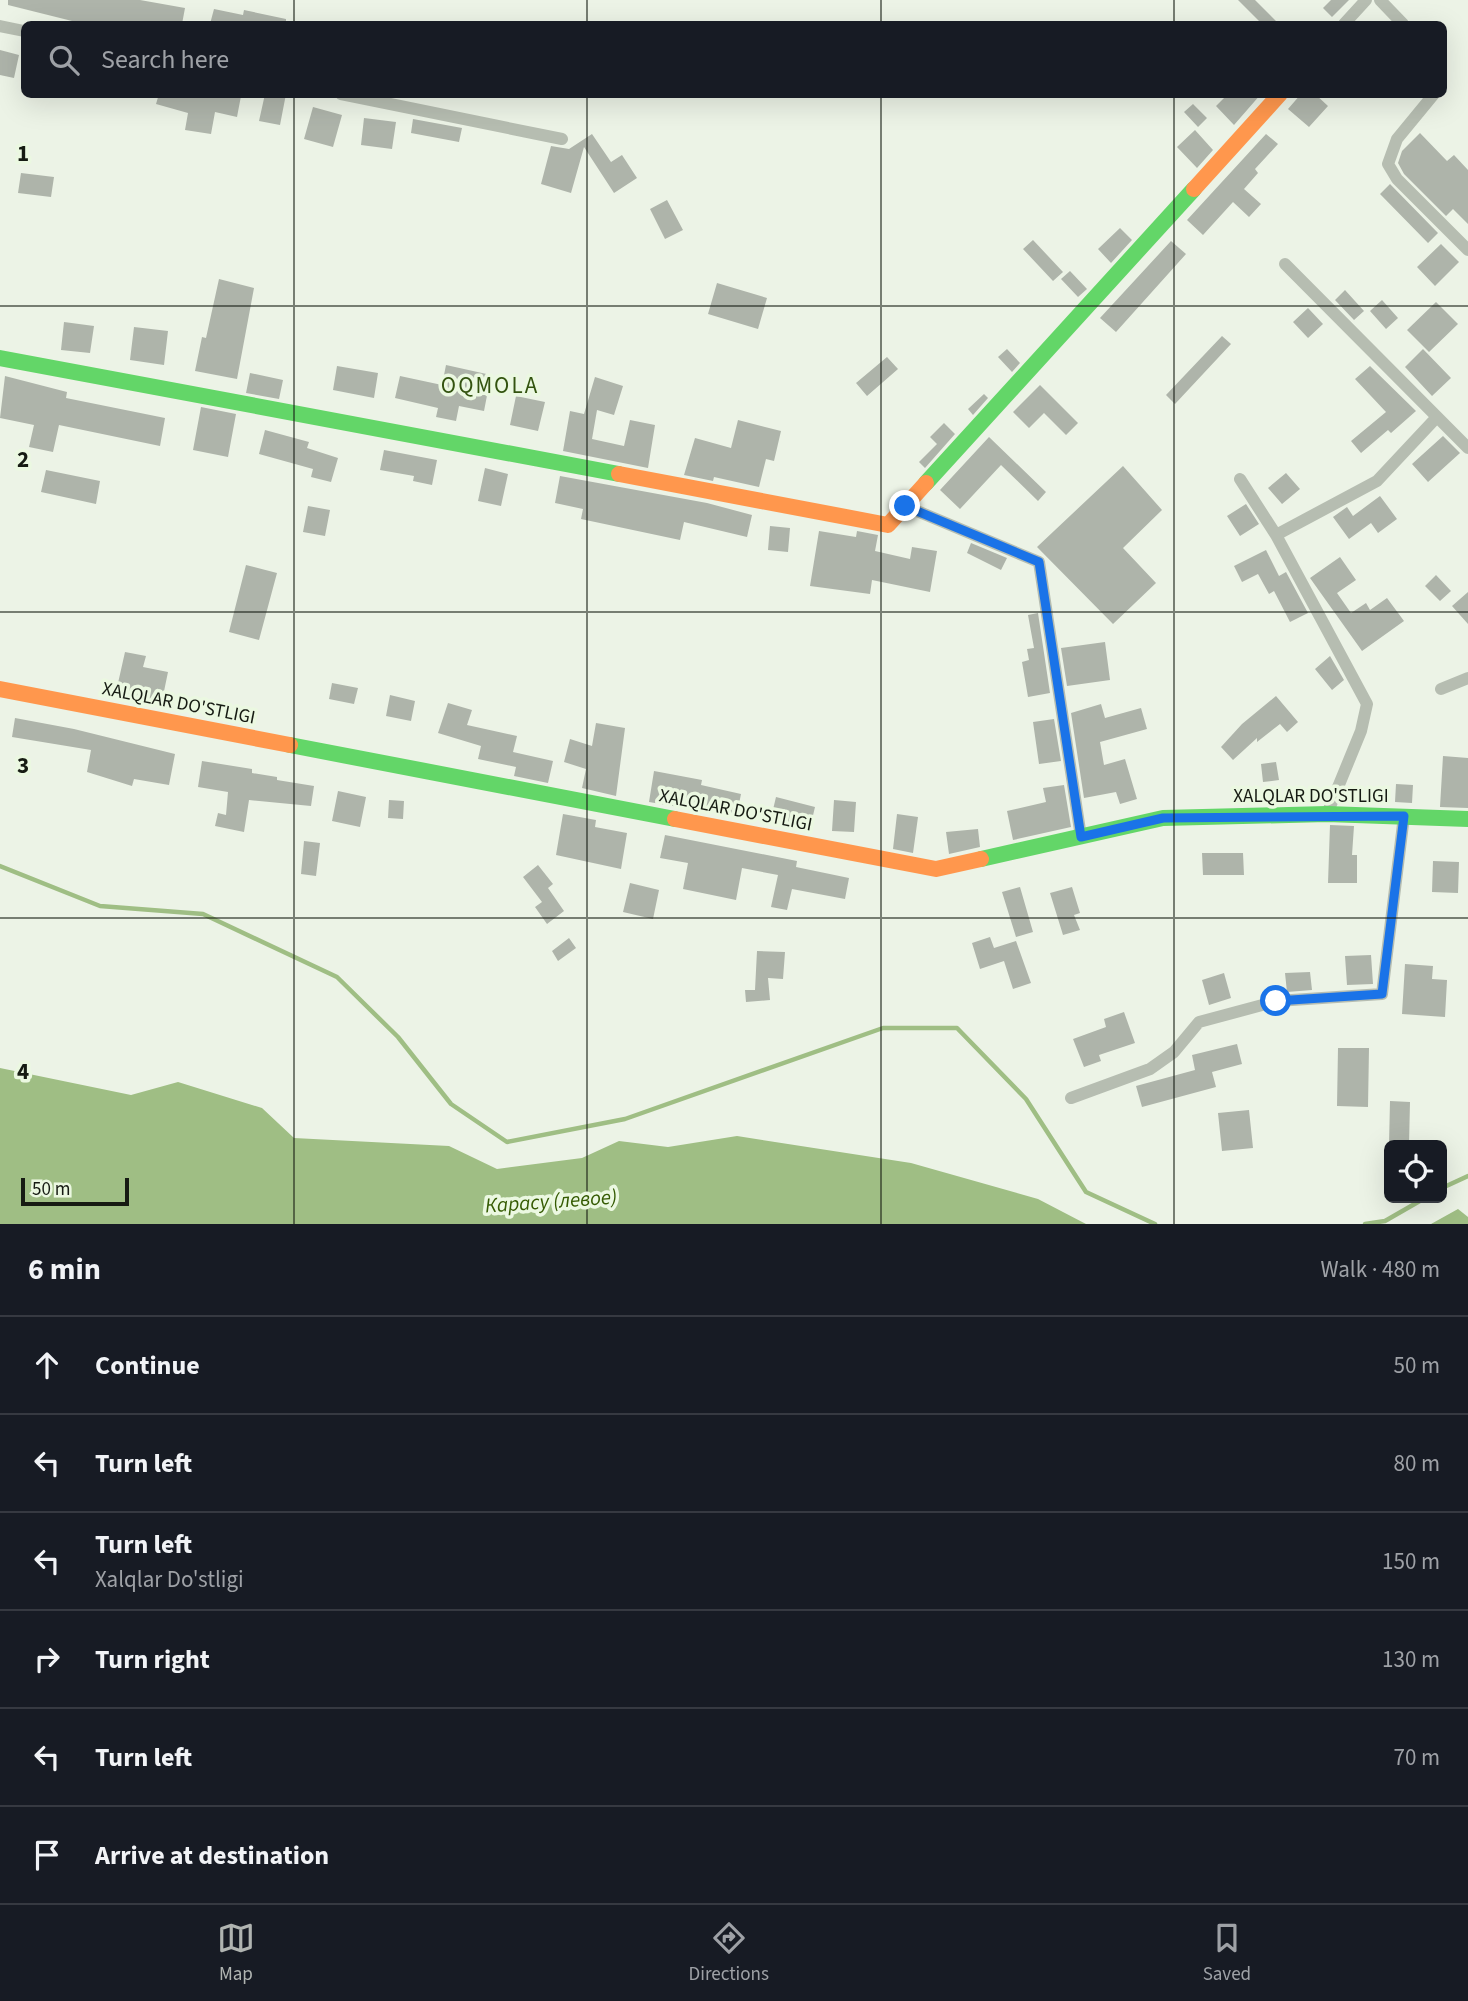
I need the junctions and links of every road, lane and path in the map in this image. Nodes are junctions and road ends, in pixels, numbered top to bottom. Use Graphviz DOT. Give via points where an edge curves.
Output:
graph roads {
  1 [pos="1366,0"];
  2 [pos="1380,0"];
  3 [pos="1347,21"];
  4 [pos="1400,21"];
  5 [pos="0,26"];
  6 [pos="21,30"];
  7 [pos="361,98"];
  8 [pos="1276,98"];
  9 [pos="1431,98"];
  10 [pos="562,139"];
  11 [pos="1468,250"];
  12 [pos="1285,264"];
  13 [pos="0,358"];
  14 [pos="1436,418"];
  15 [pos="1468,448"];
  16 [pos="1240,479"];
  17 [pos="905,506"];
  18 [pos="1276,535"];
  19 [pos="1468,678"];
  20 [pos="0,689"];
  21 [pos="1441,689"];
  22 [pos="1327,814"];
  23 [pos="1404,816"];
  24 [pos="1468,819"];
  25 [pos="1081,837"];
  26 [pos="1072,1098"];
  1 -- 3 [label="street"];
  2 -- 4 [label="street"];
  5 -- 6 [label="street"];
  7 -- 10 [label="street"];
  8 -- 17 [label="street"];
  9 -- 11 [label="street" via="1397,139 1388,164 1397,179"];
  12 -- 14 [label="street"];
  13 -- 17 [label="street" via="888,525"];
  14 -- 15 [label="street"];
  14 -- 18 [label="street" via="1377,481"];
  16 -- 18 [label="street"];
  17 -- 25 [label="street" via="1039,562"];
  18 -- 22 [label="street" via="1367,704 1361,731"];
  19 -- 21 [label="street"];
  20 -- 25 [label="street, XALQLAR DO'STLIGI" via="936,869"];
  22 -- 23 [label="street, XALQLAR DO'STLIGI"];
  22 -- 25 [label="street, XALQLAR DO'STLIGI" via="1163,818"];
  23 -- 24 [label="street, XALQLAR DO'STLIGI"];
  23 -- 26 [label="street" via="1382,994 1276,1001 1199,1022 1174,1052 1150,1069"];
}
